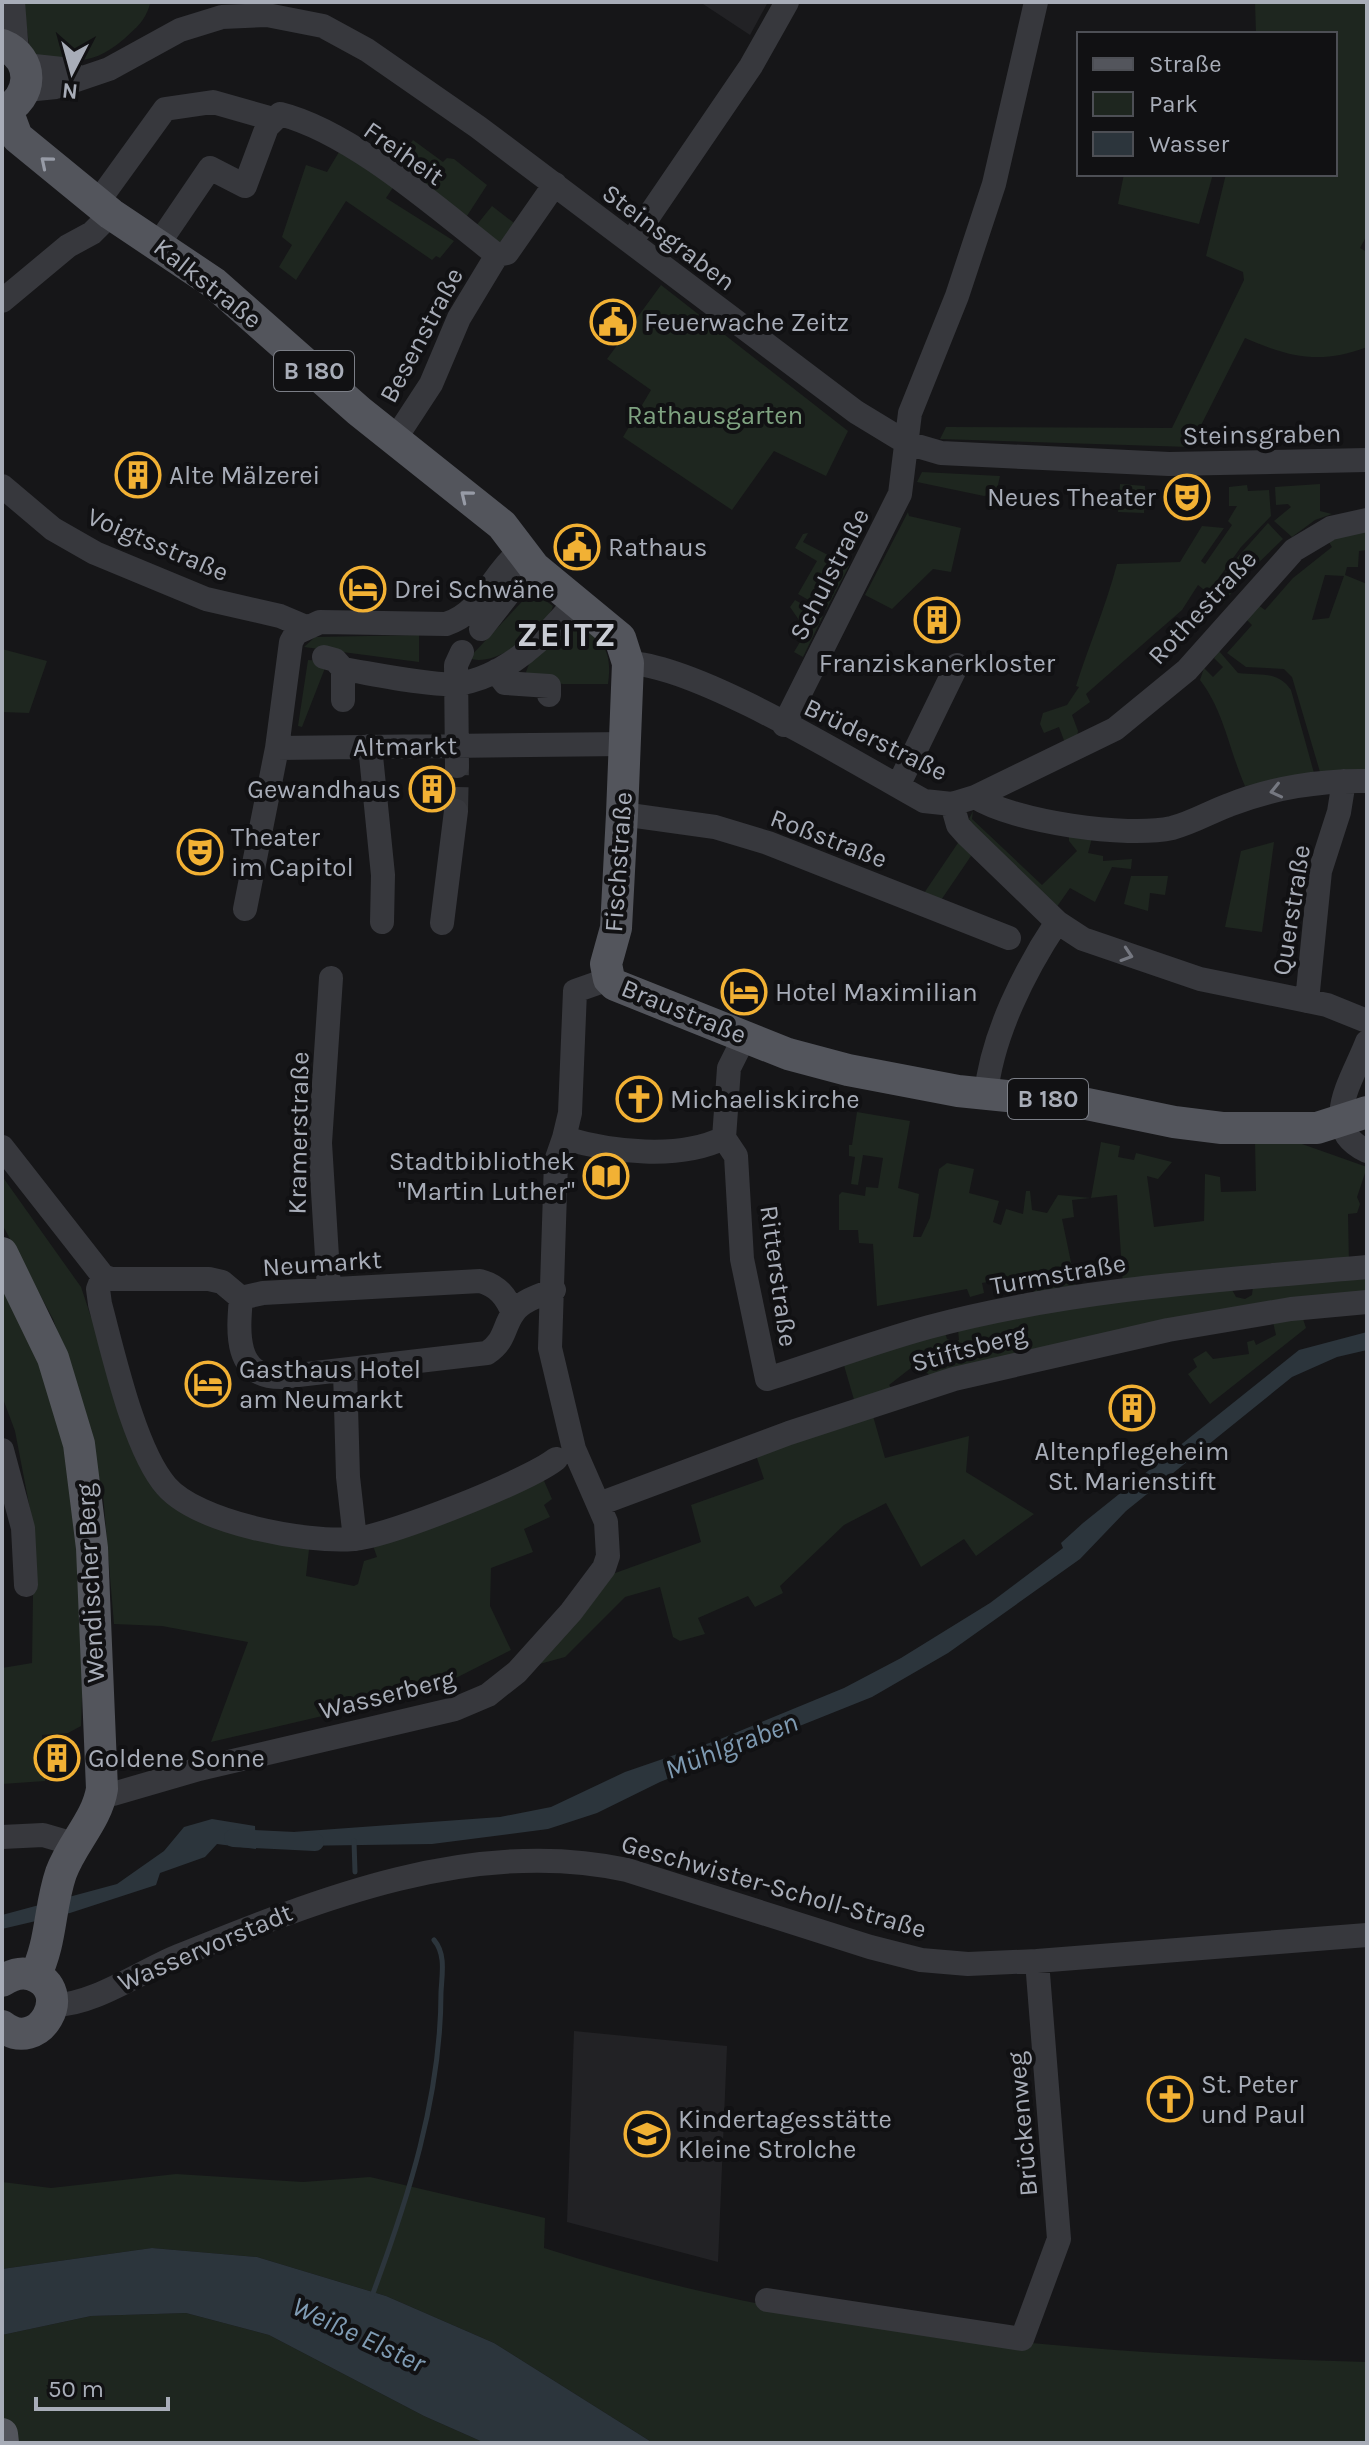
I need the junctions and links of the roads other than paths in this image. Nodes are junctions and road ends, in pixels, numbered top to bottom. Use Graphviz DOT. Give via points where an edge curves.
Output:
graph roads {
  1 [pos="13,2"];
  2 [pos="787,2"];
  3 [pos="1036,2"];
  4 [pos="13,79"];
  5 [pos="273,119"];
  6 [pos="555,184"];
  7 [pos="104,209"];
  8 [pos="631,242"];
  9 [pos="159,243"];
  10 [pos="497,255"];
  11 [pos="2,301"];
  12 [pos="395,439"];
  13 [pos="907,443"];
  14 [pos="1367,460"];
  15 [pos="2,486"];
  16 [pos="1367,520"];
  17 [pos="526,558"];
  18 [pos="576,600"];
  19 [pos="306,627"];
  20 [pos="472,633"];
  21 [pos="627,658"];
  22 [pos="957,665"];
  23 [pos="457,684"];
  24 [pos="502,684"];
  25 [pos="549,695"];
  26 [pos="343,700"];
  27 [pos="784,725"];
  28 [pos="625,744"];
  29 [pos="370,746"];
  30 [pos="277,748"];
  31 [pos="457,756"];
  32 [pos="1355,781"];
  33 [pos="898,786"];
  34 [pos="963,801"];
  35 [pos="456,811"];
  36 [pos="622,814"];
  37 [pos="245,909"];
  38 [pos="382,922"];
  39 [pos="1057,922"];
  40 [pos="442,923"];
  41 [pos="1009,938"];
  42 [pos="331,978"];
  43 [pos="587,980"];
  44 [pos="1307,1001"];
  45 [pos="1367,1021"];
  46 [pos="752,1039"];
  47 [pos="1367,1042"];
  48 [pos="986,1094"];
  49 [pos="1353,1117"];
  50 [pos="564,1138"];
  51 [pos="724,1138"];
  52 [pos="2,1147"];
  53 [pos="1367,1151"];
  54 [pos="2,1253"];
  55 [pos="1367,1267"];
  56 [pos="103,1276"];
  57 [pos="329,1289"];
  58 [pos="554,1290"];
  59 [pos="252,1296"];
  60 [pos="1367,1302"];
  61 [pos="513,1313"];
  62 [pos="345,1371"];
  63 [pos="767,1379"];
  64 [pos="2,1450"];
  65 [pos="565,1454"];
  66 [pos="599,1504"];
  67 [pos="355,1539"];
  68 [pos="26,1585"];
  69 [pos="101,1794"];
  70 [pos="2,1837"];
  71 [pos="74,1844"];
  72 [pos="358,1889"];
  73 [pos="1367,1935"];
  74 [pos="1037,1961"];
  75 [pos="35,1976"];
  76 [pos="2,1981"];
  77 [pos="53,2005"];
  78 [pos="4,2032"];
  79 [pos="767,2300"];
  80 [pos="2,2434"];
  81 [pos="3,2443"];
  1 -- 4 [label="street"];
  2 -- 8 [label="street"];
  3 -- 13 [label="street, Schulstraße" via="994,184 910,413"];
  4 -- 6 [label="street, Steinsgraben" via="56,87 109,69 193,25 222,17 299,19 340,33"];
  7 -- 4 [label="main road, Kalkstraße / B 180, one-way" via="17,137"];
  5 -- 7 [label="street, Freiheit" via="213,102 165,109"];
  5 -- 9 [label="street" via="245,186 210,168"];
  5 -- 10 [label="street, Freiheit" via="280,114 290,117 374,162"];
  6 -- 8 [label="street, Steinsgraben"];
  6 -- 10 [label="street, Besenstraße" via="507,253"];
  7 -- 9 [label="main road, Kalkstraße / B 180"];
  7 -- 11 [label="street, Freiheit" via="92,233 68,246"];
  8 -- 13 [label="street, Steinsgraben" via="864,418"];
  9 -- 12 [label="main road, Kalkstraße / B 180" via="214,283"];
  10 -- 12 [label="street, Besenstraße" via="459,318 431,384"];
  17 -- 12 [label="main road, Kalkstraße / B 180, one-way" via="502,525"];
  13 -- 14 [label="street, Steinsgraben" via="941,453 1169,464"];
  13 -- 27 [label="street, Schulstraße" via="900,494"];
  15 -- 19 [label="street, Voigtsstraße" via="53,529 95,553 206,599"];
  16 -- 34 [label="street, Rothestraße" via="1331,528 1294,550 1187,670 1115,729"];
  17 -- 18 [label="main road, B 180"];
  17 -- 20 [label="street"];
  18 -- 21 [label="main road, B 180" via="609,626"];
  18 -- 24 [label="street"];
  19 -- 20 [label="street" via="320,622 446,624"];
  19 -- 30 [label="street" via="291,642"];
  20 -- 23 [label="street" via="456,665"];
  21 -- 27 [label="street, Brüderstraße" via="709,688"];
  21 -- 28 [label="main road"];
  22 -- 33 [label="street"];
  23 -- 24 [label="street"];
  23 -- 26 [label="street" via="387,687 333,663"];
  23 -- 31 [label="street"];
  24 -- 25 [label="street" via="549,686"];
  27 -- 33 [label="street, Brüderstraße"];
  28 -- 31 [label="street, Altmarkt"];
  28 -- 36 [label="main road, Fischstraße"];
  29 -- 30 [label="street, Altmarkt"];
  29 -- 31 [label="street, Altmarkt"];
  29 -- 38 [label="street" via="383,875"];
  30 -- 37 [label="street"];
  32 -- 34 [label="street, one-way" via="1248,798 1161,830 1087,826 1012,815"];
  32 -- 44 [label="street, Querstraße" via="1320,871"];
  33 -- 34 [label="street, Brüderstraße" via="924,801"];
  34 -- 39 [label="street, Brüderstraße" via="958,825"];
  35 -- 40 [label="street"];
  36 -- 41 [label="street, Roßstraße" via="715,827 768,843"];
  36 -- 43 [label="main road, Fischstraße" via="616,928 606,964"];
  39 -- 44 [label="street, Brüderstraße, one-way" via="1094,943 1172,970 1232,988"];
  39 -- 48 [label="street" via="1038,950 1005,1026"];
  42 -- 57 [label="street, Kramerstraße" via="320,1143"];
  43 -- 46 [label="main road, Braustraße / B 180"];
  43 -- 50 [label="street" via="572,1001 570,1113"];
  44 -- 45 [label="street, Brüderstraße"];
  46 -- 48 [label="main road, B 180" via="848,1070"];
  46 -- 51 [label="street" via="729,1068"];
  47 -- 49 [label="street" via="1342,1103"];
  48 -- 49 [label="main road, B 180" via="1087,1104 1222,1128 1304,1129"];
  49 -- 53 [label="street" via="1345,1137"];
  50 -- 51 [label="street" via="681,1151"];
  50 -- 58 [label="street" via="556,1161"];
  51 -- 63 [label="street, Ritterstraße" via="736,1156 742,1259"];
  52 -- 56 [label="street"];
  54 -- 69 [label="main road, Wendischer Berg" via="53,1358 83,1469 92,1548"];
  55 -- 63 [label="street, Turmstraße" via="1060,1299 929,1327"];
  56 -- 59 [label="street" via="209,1279"];
  56 -- 67 [label="street" via="100,1304 143,1444 163,1483 181,1502 249,1527"];
  57 -- 59 [label="street, Neumarkt"];
  57 -- 61 [label="street, Neumarkt" via="484,1282 507,1298"];
  58 -- 61 [label="street"];
  58 -- 65 [label="street" via="550,1348"];
  59 -- 62 [label="street, Neumarkt" via="238,1343 243,1357 259,1372 281,1377"];
  60 -- 66 [label="street, Stiftsberg" via="1168,1330 954,1379"];
  61 -- 62 [label="street, Neumarkt" via="499,1345 487,1353"];
  62 -- 67 [label="street"];
  64 -- 68 [label="street" via="23,1528"];
  65 -- 66 [label="street, Wasserberg"];
  65 -- 67 [label="street" via="426,1517"];
  66 -- 69 [label="street, Wasserberg" via="610,1537 604,1568 526,1662 488,1695 455,1709"];
  69 -- 71 [label="main road, Wendischer Berg"];
  70 -- 71 [label="street" via="43,1835"];
  71 -- 75 [label="main road, Wendischer Berg"];
  72 -- 74 [label="street, Geschwister-Scholl-Straße" via="480,1865 599,1864 921,1960"];
  72 -- 77 [label="street, Wasservorstadt" via="271,1918 84,2000"];
  73 -- 74 [label="street, Geschwister-Scholl-Straße"];
  74 -- 79 [label="street, Brückenweg" via="1059,2239 1022,2339"];
  75 -- 76 [label="main road" via="15,1974"];
  75 -- 77 [label="main road" via="47,1986"];
  77 -- 78 [label="main road" via="40,2029"];
  80 -- 81 [label="main road"];
}
